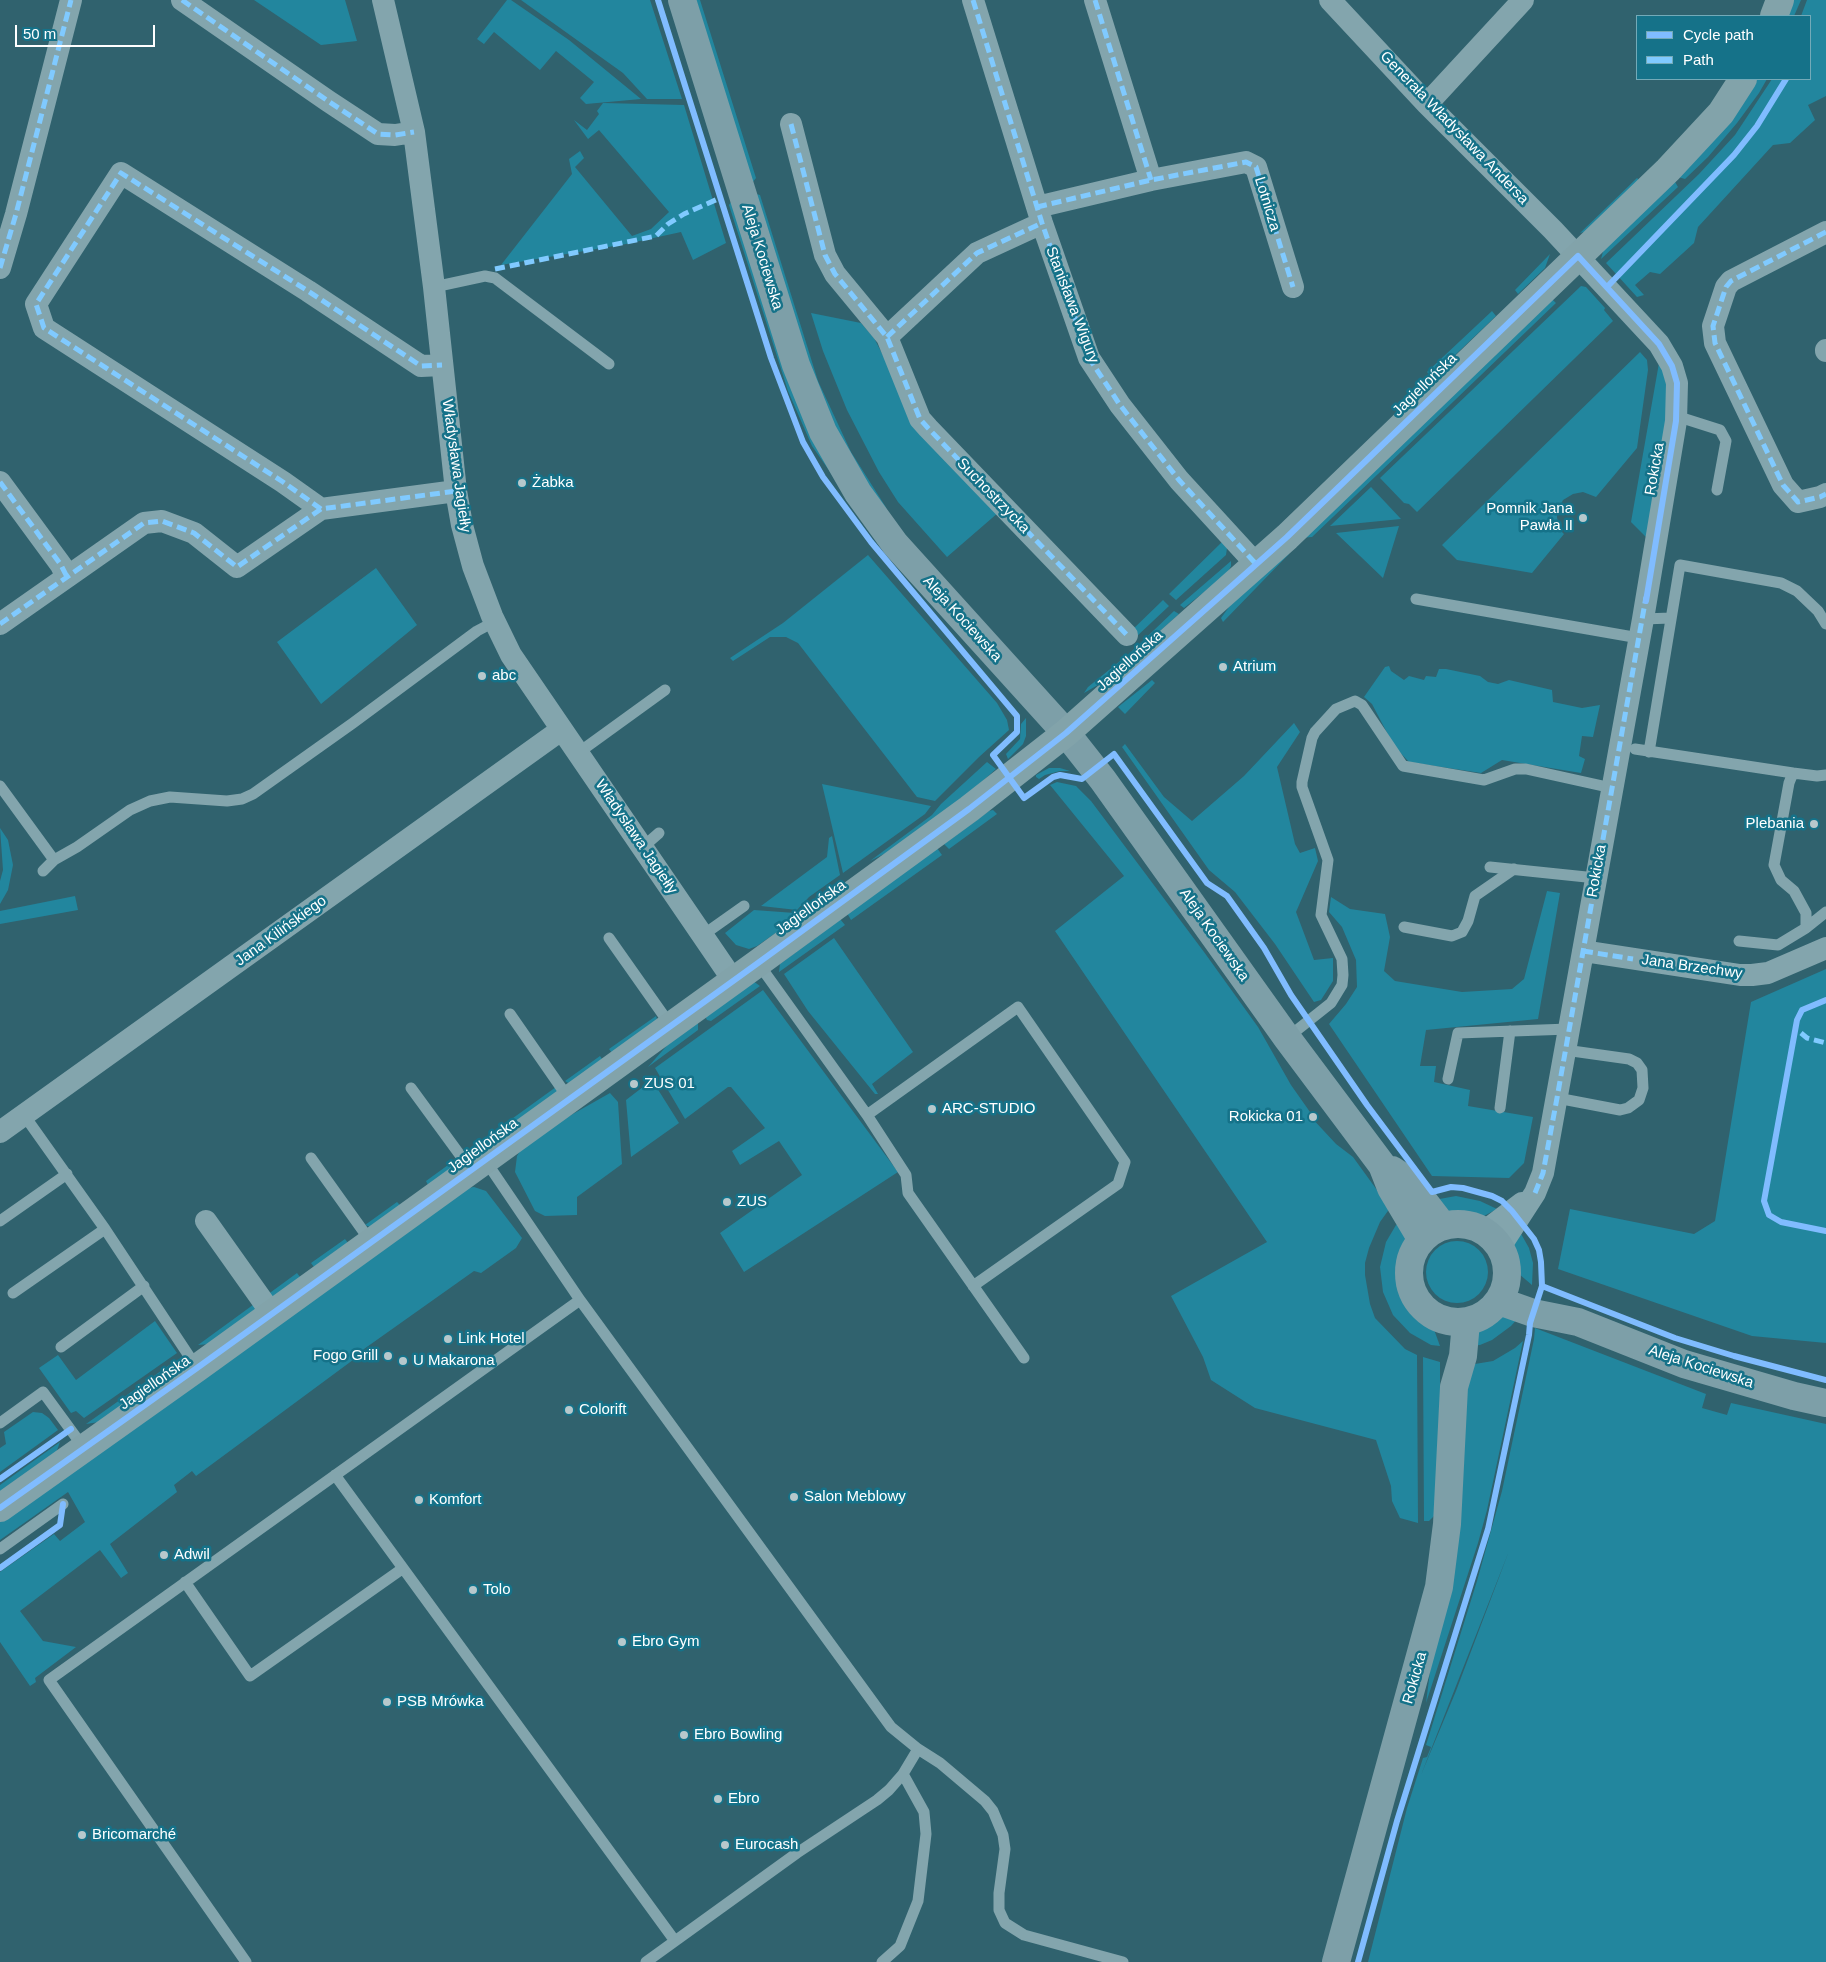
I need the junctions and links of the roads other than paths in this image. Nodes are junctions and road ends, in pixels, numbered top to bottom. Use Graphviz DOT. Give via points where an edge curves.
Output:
graph roads {
  1 [pos="71,0"];
  2 [pos="182,0"];
  3 [pos="382,0"];
  4 [pos="682,0"];
  5 [pos="973,0"];
  6 [pos="1095,0"];
  7 [pos="1330,0"];
  8 [pos="1523,0"];
  9 [pos="1780,0"];
  10 [pos="1774,15"];
  11 [pos="1742,80"];
  12 [pos="1427,104"];
  13 [pos="791,124"];
  14 [pos="414,132"];
  15 [pos="1151,180"];
  16 [pos="1040,215"];
  17 [pos="1826,232"];
  18 [pos="1578,256"];
  19 [pos="0,268"];
  20 [pos="434,287"];
  21 [pos="1293,287"];
  22 [pos="887,337"];
  23 [pos="609,364"];
  24 [pos="442,365"];
  25 [pos="1676,416"];
  26 [pos="0,482"];
  27 [pos="1717,490"];
  28 [pos="456,491"];
  29 [pos="1826,494"];
  30 [pos="321,510"];
  31 [pos="1256,564"];
  32 [pos="67,577"];
  33 [pos="1416,599"];
  34 [pos="1671,618"];
  35 [pos="494,622"];
  36 [pos="0,624"];
  37 [pos="1826,624"];
  38 [pos="1641,629"];
  39 [pos="1127,635"];
  40 [pos="665,690"];
  41 [pos="561,730"];
  42 [pos="1066,733"];
  43 [pos="1635,750"];
  44 [pos="1649,752"];
  45 [pos="578,753"];
  46 [pos="1793,773"];
  47 [pos="1826,775"];
  48 [pos="0,786"];
  49 [pos="1612,788"];
  50 [pos="54,860"];
  51 [pos="1490,867"];
  52 [pos="1514,869"];
  53 [pos="43,871"];
  54 [pos="1596,878"];
  55 [pos="744,906"];
  56 [pos="1826,912"];
  57 [pos="1404,928"];
  58 [pos="1806,928"];
  59 [pos="703,935"];
  60 [pos="609,938"];
  61 [pos="1739,941"];
  62 [pos="1826,948"];
  63 [pos="1583,951"];
  64 [pos="758,963"];
  65 [pos="733,980"];
  66 [pos="510,1014"];
  67 [pos="671,1026"];
  68 [pos="1510,1031"];
  69 [pos="1287,1038"];
  70 [pos="1567,1040"];
  71 [pos="1448,1079"];
  72 [pos="410,1088"];
  73 [pos="1557,1098"];
  74 [pos="569,1099"];
  75 [pos="1500,1108"];
  76 [pos="867,1114"];
  77 [pos="24,1115"];
  78 [pos="0,1132"];
  79 [pos="311,1158"];
  80 [pos="478,1165"];
  81 [pos="67,1174"];
  82 [pos="0,1221"];
  83 [pos="206,1221"];
  84 [pos="105,1229"];
  85 [pos="1433,1233"];
  86 [pos="1492,1239"];
  87 [pos="371,1242"];
  88 [pos="144,1286"];
  89 [pos="973,1286"];
  90 [pos="1503,1291"];
  91 [pos="13,1293"];
  92 [pos="580,1300"];
  93 [pos="272,1314"];
  94 [pos="1455,1321"];
  95 [pos="60,1347"];
  96 [pos="1024,1358"];
  97 [pos="197,1368"];
  98 [pos="1826,1403"];
  99 [pos="0,1423"];
  100 [pos="84,1448"];
  101 [pos="335,1475"];
  102 [pos="63,1504"];
  103 [pos="0,1508"];
  104 [pos="0,1549"];
  105 [pos="402,1569"];
  106 [pos="185,1582"];
  107 [pos="918,1749"];
  108 [pos="903,1774"];
  109 [pos="675,1942"];
  110 [pos="246,1962"];
  111 [pos="646,1962"];
  112 [pos="882,1962"];
  113 [pos="1122,1962"];
  114 [pos="1336,1962"];
  1 -- 19 [label="street"];
  2 -- 14 [label="street" via="378,134"];
  3 -- 14 [label="street, Władysława Jagiełły"];
  4 -- 42 [label="street, Aleja Kociewska" via="796,366 823,432 858,493 895,544"];
  5 -- 16 [label="street, Stanisława Wigury"];
  6 -- 15 [label="street"];
  7 -- 12 [label="street, Generała Władysława Andersa"];
  8 -- 12 [label="street"];
  9 -- 10 [label="main road"];
  11 -- 18 [label="main road, Jagiellońska" via="1721,113 1701,135"];
  12 -- 18 [label="street, Generała Władysława Andersa"];
  13 -- 22 [label="street, Suchostrzycka" via="826,256 835,274"];
  14 -- 20 [label="street, Władysława Jagiełły"];
  15 -- 16 [label="street, Lotnicza"];
  15 -- 21 [label="street, Lotnicza" via="1246,162 1256,167"];
  16 -- 22 [label="street" via="976,253"];
  16 -- 31 [label="street, Stanisława Wigury" via="1089,358 1120,405 1179,480"];
  17 -- 29 [label="street" via="1731,281 1726,286 1713,326 1715,343 1783,485 1798,502"];
  18 -- 25 [label="street, Rokicka" via="1659,344 1672,366 1677,383"];
  18 -- 31 [label="main road, Jagiellońska"];
  20 -- 23 [label="lane" via="485,276 495,278"];
  20 -- 24 [label="street, Władysława Jagiełły"];
  22 -- 39 [label="street, Suchostrzycka" via="914,406 928,428"];
  24 -- 28 [label="street, Władysława Jagiełły"];
  24 -- 30 [label="street" via="421,366 121,173 36,304 44,328 283,482"];
  25 -- 27 [label="lane" via="1720,430 1726,441"];
  25 -- 38 [label="street, Rokicka"];
  26 -- 32 [label="street"];
  28 -- 30 [label="street"];
  28 -- 35 [label="street, Władysława Jagiełły" via="473,566"];
  30 -- 32 [label="street" via="237,567 194,533 154,521 144,523"];
  31 -- 42 [label="main road, Jagiellońska"];
  32 -- 36 [label="street"];
  33 -- 38 [label="lane"];
  34 -- 37 [label="lane" via="1680,565 1781,583 1797,591 1818,611"];
  34 -- 38 [label="lane"];
  34 -- 44 [label="lane"];
  35 -- 41 [label="street, Władysława Jagiełły" via="511,655"];
  35 -- 50 [label="lane" via="477,631 253,794 226,801 170,797 150,801 130,810"];
  38 -- 49 [label="street, Rokicka"];
  40 -- 45 [label="lane"];
  41 -- 45 [label="street, Władysława Jagiełły"];
  41 -- 77 [label="street, Jana Kilińskiego"];
  42 -- 64 [label="main road, Jagiellońska" via="969,809"];
  42 -- 69 [label="street, Aleja Kociewska"];
  43 -- 44 [label="lane"];
  44 -- 46 [label="lane"];
  45 -- 59 [label="street, Władysława Jagiełły" via="651,840"];
  46 -- 47 [label="lane"];
  46 -- 58 [label="lane" via="1774,865 1806,913"];
  48 -- 50 [label="lane"];
  49 -- 54 [label="street, Rokicka"];
  49 -- 69 [label="lane" via="1526,769 1515,769 1484,780 1402,766 1362,705 1355,702 1336,709 1312,738 1302,787 1328,860 1321,915 1342,959 1342,986 1331,1003"];
  50 -- 53 [label="lane"];
  51 -- 52 [label="lane"];
  52 -- 54 [label="lane"];
  52 -- 57 [label="lane" via="1475,896 1462,932 1452,936"];
  54 -- 63 [label="street, Rokicka"];
  55 -- 59 [label="lane"];
  56 -- 58 [label="lane"];
  58 -- 61 [label="lane" via="1778,945"];
  59 -- 65 [label="street, Władysława Jagiełły"];
  60 -- 67 [label="lane"];
  62 -- 63 [label="street, Jana Brzechwy" via="1768,972 1752,975"];
  63 -- 70 [label="street, Rokicka"];
  64 -- 65 [label="main road, Jagiellońska"];
  64 -- 76 [label="lane"];
  65 -- 67 [label="main road, Jagiellońska"];
  66 -- 74 [label="lane"];
  67 -- 74 [label="main road, Jagiellońska"];
  68 -- 70 [label="lane"];
  68 -- 71 [label="lane" via="1458,1033"];
  68 -- 75 [label="lane"];
  69 -- 85 [label="street, Aleja Kociewska" via="1382,1165 1401,1176"];
  70 -- 73 [label="street, Rokicka"];
  70 -- 73 [label="lane" via="1636,1063 1642,1070 1644,1088 1639,1100 1620,1110"];
  72 -- 80 [label="lane"];
  73 -- 86 [label="street, Rokicka" via="1543,1173 1535,1194"];
  74 -- 80 [label="main road, Jagiellońska"];
  76 -- 89 [label="lane" via="906,1176 908,1193"];
  76 -- 89 [label="lane" via="1018,1007 1125,1162 1118,1184"];
  77 -- 78 [label="street, Jana Kilińskiego"];
  77 -- 81 [label="lane"];
  79 -- 87 [label="lane"];
  80 -- 87 [label="main road, Jagiellońska"];
  80 -- 92 [label="lane"];
  81 -- 82 [label="lane"];
  81 -- 84 [label="lane"];
  83 -- 93 [label="street"];
  84 -- 88 [label="lane"];
  84 -- 91 [label="lane"];
  85 -- 86 [label="street" via="1458,1224 1472,1225"];
  85 -- 94 [label="street" via="1413,1254 1409,1270 1411,1286 1429,1313"];
  86 -- 90 [label="street" via="1505,1258"];
  87 -- 93 [label="main road, Jagiellońska"];
  88 -- 95 [label="lane"];
  88 -- 97 [label="lane"];
  89 -- 96 [label="lane"];
  90 -- 94 [label="street" via="1484,1315"];
  90 -- 98 [label="street, Aleja Kociewska" via="1540,1297 1578,1322 1684,1364"];
  92 -- 101 [label="lane"];
  92 -- 107 [label="lane" via="891,1727"];
  93 -- 97 [label="main road, Jagiellońska"];
  94 -- 114 [label="street, Rokicka" via="1446,1355 1454,1387 1447,1524 1439,1587"];
  97 -- 100 [label="main road, Jagiellońska"];
  99 -- 100 [label="lane" via="43,1392"];
  100 -- 103 [label="main road, Jagiellońska"];
  101 -- 105 [label="lane"];
  101 -- 106 [label="lane"];
  102 -- 104 [label="lane"];
  105 -- 106 [label="lane" via="250,1676"];
  105 -- 109 [label="lane"];
  106 -- 110 [label="lane" via="49,1680"];
  107 -- 108 [label="lane"];
  107 -- 113 [label="lane" via="940,1763 993,1811 1003,1835 999,1910 1005,1923 1024,1934"];
  108 -- 109 [label="lane" via="877,1800 797,1853"];
  108 -- 112 [label="lane" via="924,1812 926,1834 918,1901 900,1946"];
  109 -- 111 [label="lane"];
}
